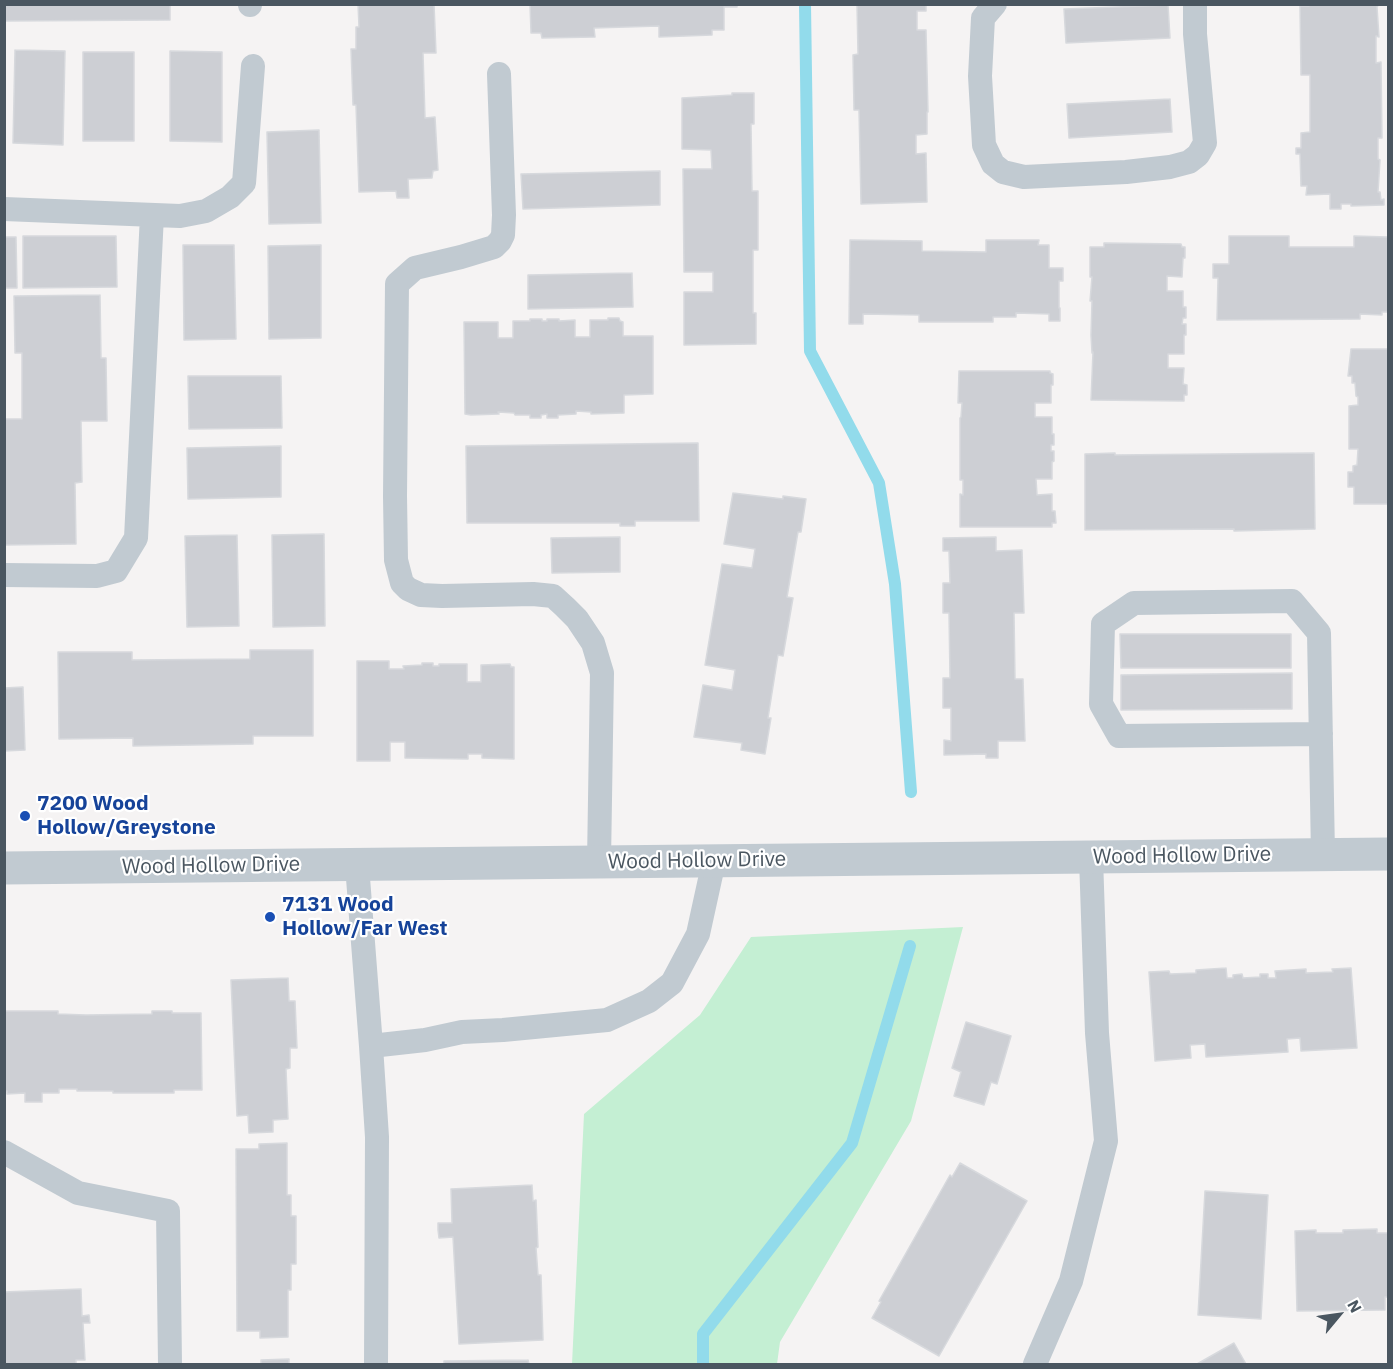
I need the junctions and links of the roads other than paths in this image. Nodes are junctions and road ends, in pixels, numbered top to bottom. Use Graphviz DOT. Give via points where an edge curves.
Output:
graph roads {
  1 [pos="995,4"];
  2 [pos="1195,4"];
  3 [pos="253,66"];
  4 [pos="499,74"];
  5 [pos="4,209"];
  6 [pos="152,215"];
  7 [pos="4,575"];
  8 [pos="1321,734"];
  9 [pos="1389,854"];
  10 [pos="1323,855"];
  11 [pos="1091,858"];
  12 [pos="714,861"];
  13 [pos="599,862"];
  14 [pos="357,865"];
  15 [pos="4,868"];
  16 [pos="371,1046"];
  17 [pos="4,1152"];
  18 [pos="170,1365"];
  19 [pos="375,1365"];
  20 [pos="1035,1365"];
  1 -- 2 [label="lane" via="983,18 980,76 984,145 993,164 1003,172 1024,177 1170,167 1189,162 1198,154 1205,143"];
  3 -- 6 [label="lane" via="244,183 206,211 180,216"];
  4 -- 13 [label="lane" via="503,235 494,247 415,268 398,284 396,560 402,583 421,595 553,596 577,619 593,643 602,673"];
  5 -- 6 [label="lane"];
  6 -- 7 [label="lane" via="136,538 116,571 98,576"];
  8 -- 8 [label="lane" via="1320,633 1292,601 1134,603 1103,624 1101,704 1119,736"];
  8 -- 10 [label="lane"];
  9 -- 10 [label="street, Wood Hollow Drive"];
  10 -- 11 [label="street, Wood Hollow Drive"];
  11 -- 12 [label="street, Wood Hollow Drive"];
  11 -- 20 [label="lane" via="1097,1033 1106,1142 1071,1281"];
  12 -- 13 [label="street, Wood Hollow Drive"];
  12 -- 16 [label="lane" via="698,934 672,983 648,1000 607,1020 462,1032"];
  13 -- 14 [label="street, Wood Hollow Drive"];
  14 -- 15 [label="street, Wood Hollow Drive"];
  14 -- 16 [label="lane"];
  16 -- 19 [label="lane" via="377,1137"];
  17 -- 18 [label="lane" via="78,1193 168,1211"];
}
